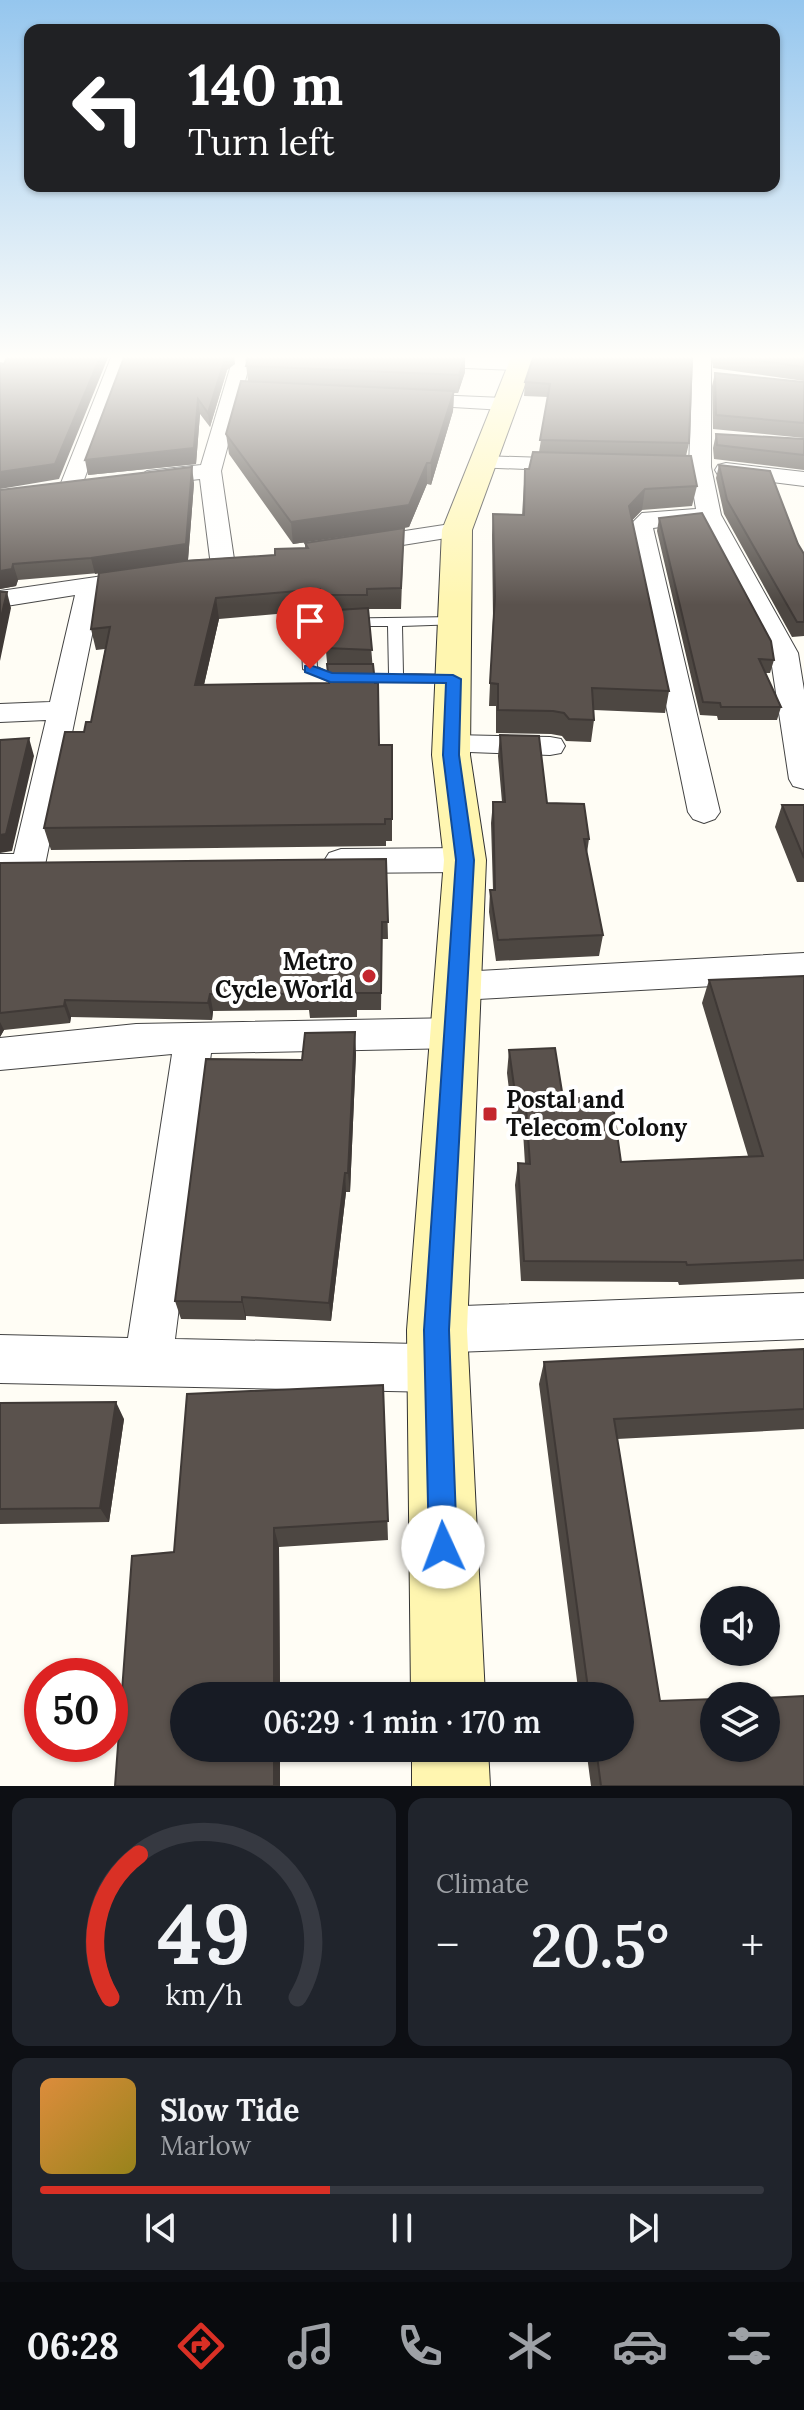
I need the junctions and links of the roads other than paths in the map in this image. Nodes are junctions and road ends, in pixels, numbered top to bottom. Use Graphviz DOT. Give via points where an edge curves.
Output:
graph roads {
  1 [pos="89,438"];
  2 [pos="223,438"];
  3 [pos="491,438"];
  4 [pos="709,438"];
  5 [pos="481,462"];
  6 [pos="594,465"];
  7 [pos="693,467"];
  8 [pos="210,471"];
  9 [pos="804,479"];
  10 [pos="132,480"];
  11 [pos="101,484"];
  12 [pos="70,488"];
  13 [pos="42,491"];
  14 [pos="709,515"];
  15 [pos="457,530"];
  16 [pos="332,549"];
  17 [pos="254,561"];
  18 [pos="223,566"];
  19 [pos="193,570"];
  20 [pos="163,574"];
  21 [pos="90,585"];
  22 [pos="0,599"];
  23 [pos="455,621"];
  24 [pos="395,622"];
  25 [pos="396,678"];
  26 [pos="453,679"];
  27 [pos="62,710"];
  28 [pos="0,713"];
  29 [pos="452,744"];
  30 [pos="550,746"];
  31 [pos="804,779"];
  32 [pos="704,812"];
  33 [pos="465,860"];
  34 [pos="309,861"];
  35 [pos="29,865"];
  36 [pos="804,967"];
  37 [pos="460,986"];
  38 [pos="457,1033"];
  39 [pos="194,1038"];
  40 [pos="0,1054"];
  41 [pos="804,1316"];
  42 [pos="437,1349"];
  43 [pos="0,1359"];
  44 [pos="148,1362"];
  45 [pos="448,1682"];
  46 [pos="450,1762"];
  47 [pos="451,1786"];
  1 -- 12 [label="street"];
  2 -- 8 [label="street"];
  3 -- 5 [label="main road"];
  4 -- 7 [label="street"];
  5 -- 6 [label="street"];
  5 -- 15 [label="main road"];
  7 -- 9 [label="street"];
  7 -- 14 [label="street"];
  8 -- 10 [label="street"];
  8 -- 18 [label="street"];
  11 -- 12 [label="street"];
  12 -- 13 [label="street"];
  14 -- 31 [label="street" via="784,653"];
  14 -- 32 [label="street" via="650,518 641,526"];
  15 -- 16 [label="street"];
  15 -- 23 [label="main road"];
  17 -- 18 [label="street"];
  18 -- 19 [label="street"];
  20 -- 21 [label="street"];
  21 -- 22 [label="street"];
  21 -- 27 [label="street"];
  23 -- 24 [label="lane"];
  23 -- 26 [label="main road"];
  24 -- 25 [label="lane"];
  24 -- 25 [label="lane" via="323,622 308,631 310,669 330,678"];
  25 -- 26 [label="lane"];
  26 -- 29 [label="main road"];
  27 -- 28 [label="street"];
  27 -- 35 [label="street"];
  29 -- 30 [label="street"];
  29 -- 33 [label="main road"];
  33 -- 34 [label="street"];
  33 -- 37 [label="main road"];
  36 -- 37 [label="street"];
  37 -- 38 [label="main road"];
  38 -- 39 [label="street"];
  38 -- 42 [label="main road"];
  39 -- 40 [label="street"];
  39 -- 44 [label="street"];
  41 -- 42 [label="street"];
  42 -- 44 [label="street"];
  42 -- 45 [label="main road"];
  43 -- 44 [label="street"];
  46 -- 47 [label="main road"];
}
